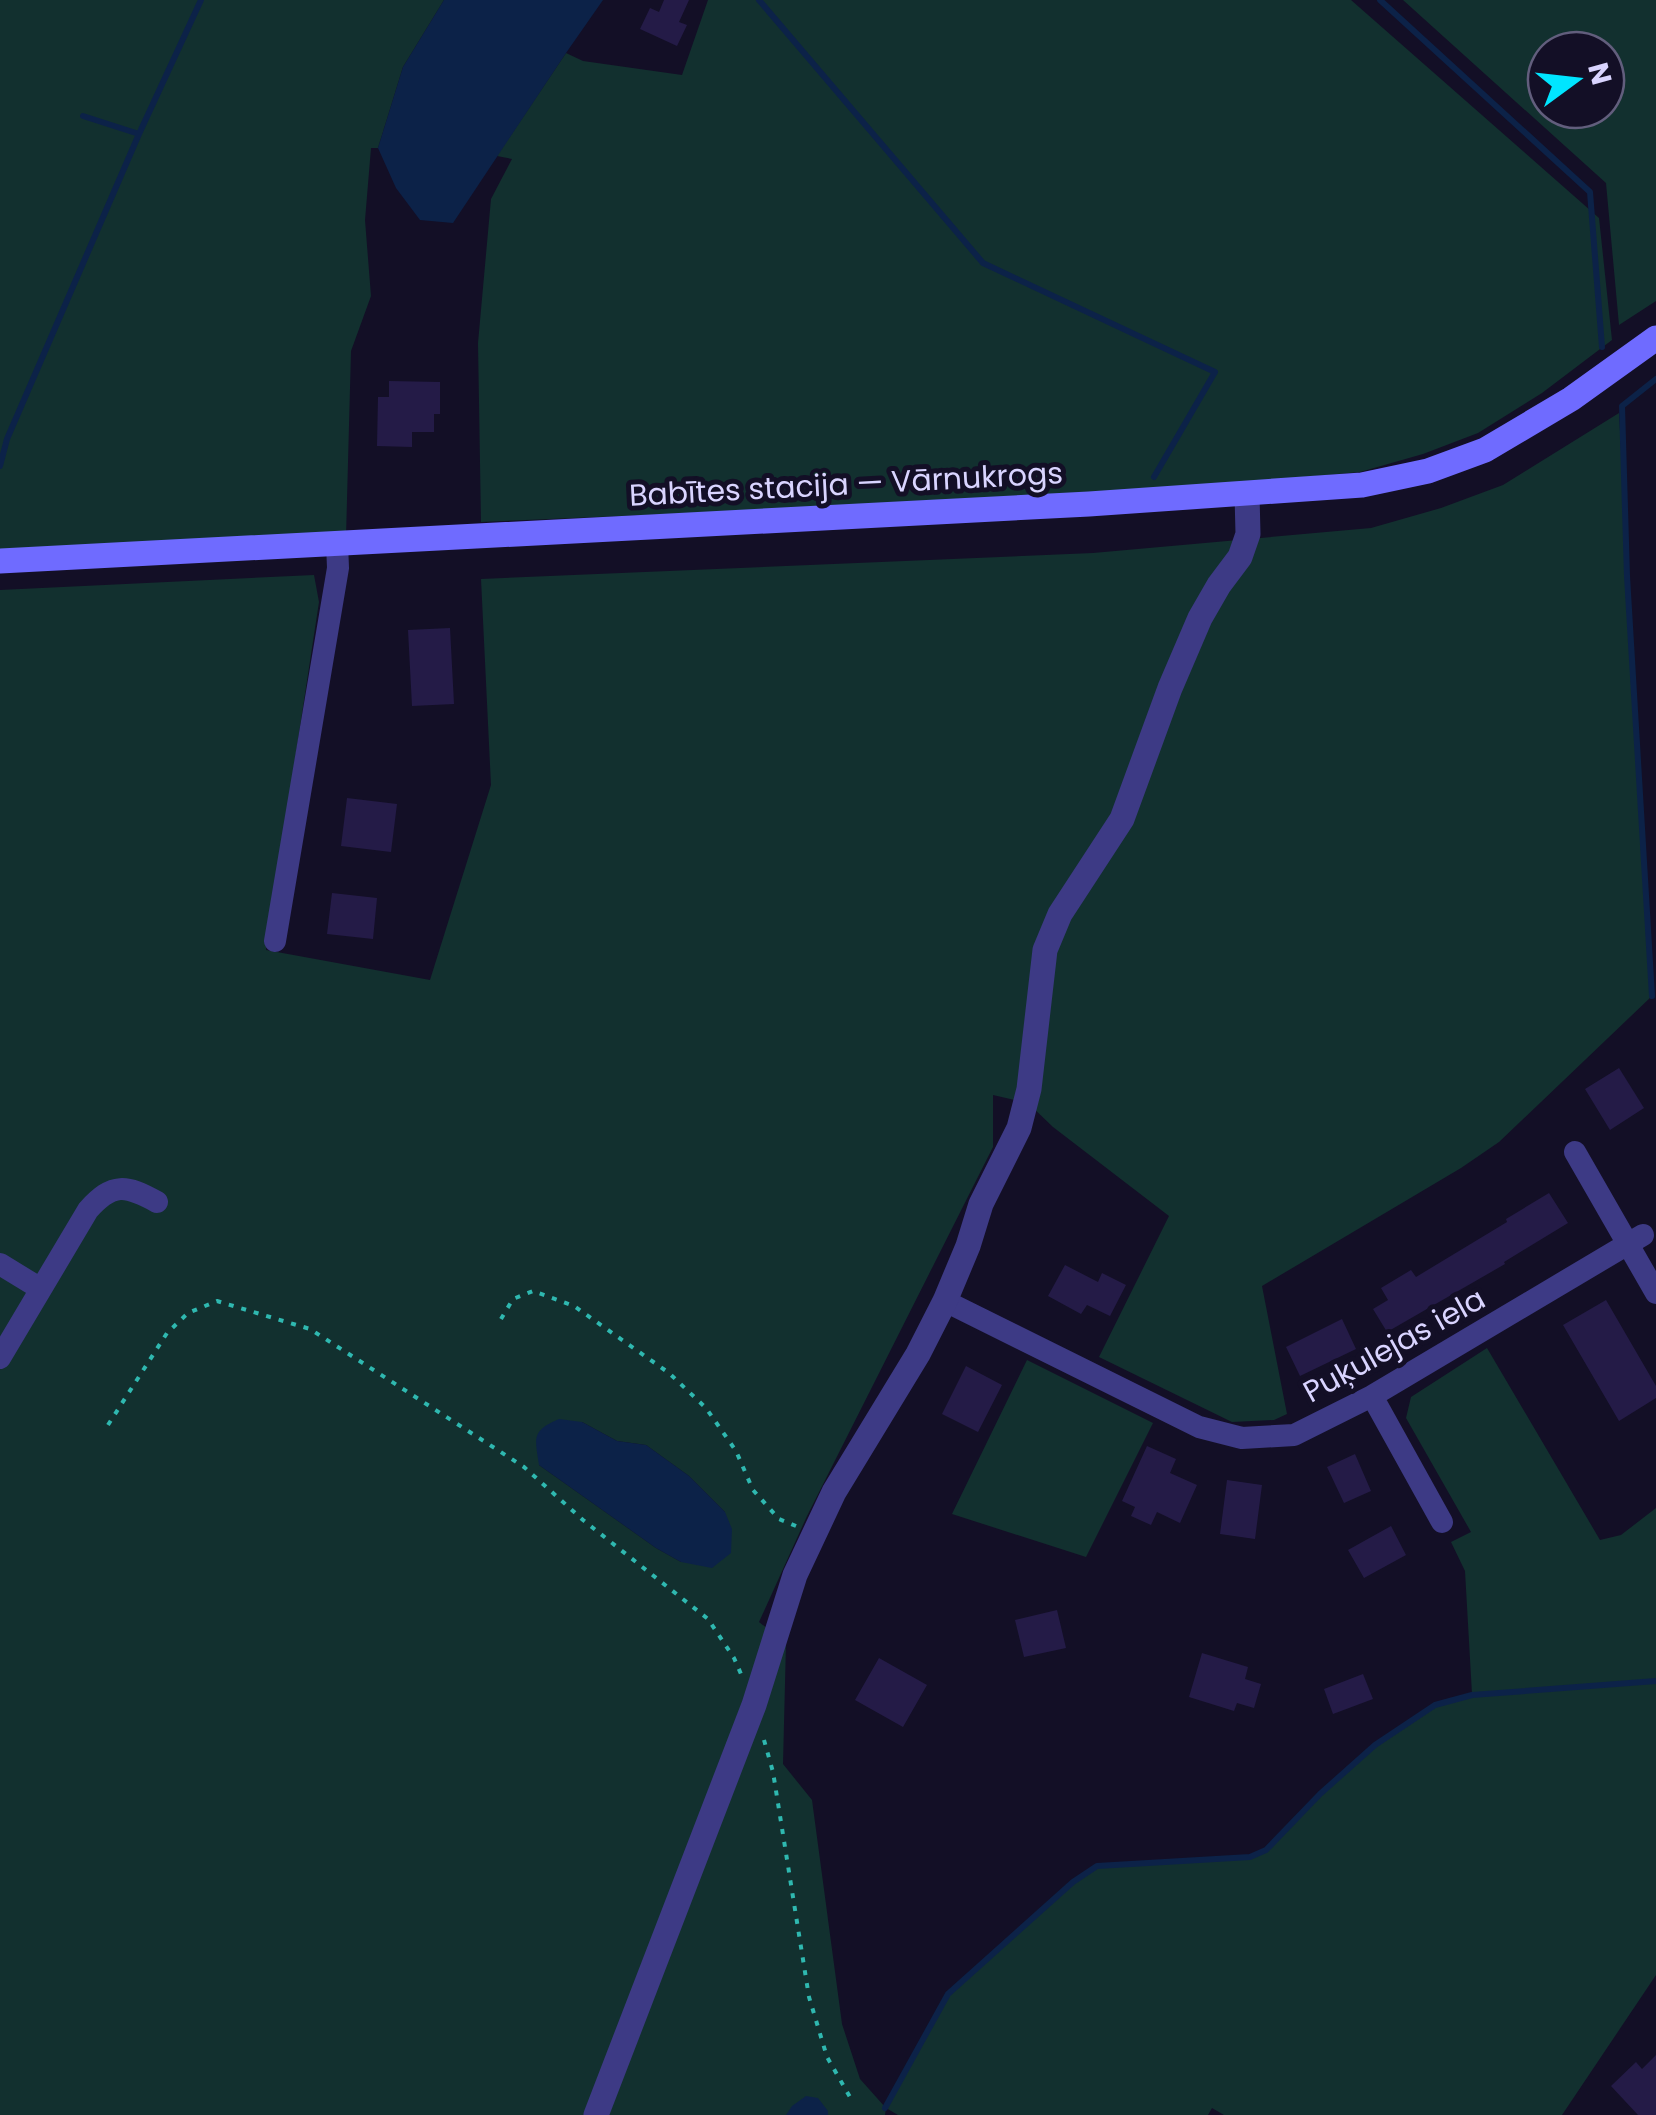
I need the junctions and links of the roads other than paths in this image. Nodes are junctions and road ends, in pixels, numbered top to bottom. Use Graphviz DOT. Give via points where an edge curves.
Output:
graph roads {
  1 [pos="1656,338"];
  2 [pos="1247,494"];
  3 [pos="337,543"];
  4 [pos="0,561"];
  5 [pos="275,941"];
  6 [pos="1575,1152"];
  7 [pos="157,1202"];
  8 [pos="1635,1240"];
  9 [pos="0,1264"];
  10 [pos="41,1289"];
  11 [pos="1656,1293"];
  12 [pos="945,1302"];
  13 [pos="0,1358"];
  14 [pos="1372,1396"];
  15 [pos="1442,1522"];
  16 [pos="596,2115"];
  1 -- 2 [label="main road, Babītes stacija — Vārnukrogs" via="1572,399 1485,450 1362,485"];
  2 -- 3 [label="main road, Babītes stacija — Vārnukrogs"];
  2 -- 12 [label="street" via="1248,534 1240,557 1200,618 1122,819 1060,914 1045,950 1019,1128 981,1204"];
  3 -- 4 [label="main road, Babītes stacija — Vārnukrogs"];
  3 -- 5 [label="street"];
  6 -- 8 [label="street"];
  7 -- 10 [label="street" via="136,1190 102,1194"];
  8 -- 11 [label="street"];
  8 -- 14 [label="street, Puķulejas iela"];
  9 -- 10 [label="street"];
  10 -- 13 [label="street"];
  12 -- 14 [label="street, Puķulejas iela" via="1199,1427 1242,1438 1294,1434"];
  12 -- 16 [label="street" via="834,1492 795,1575 754,1704"];
  14 -- 15 [label="street"];
}
